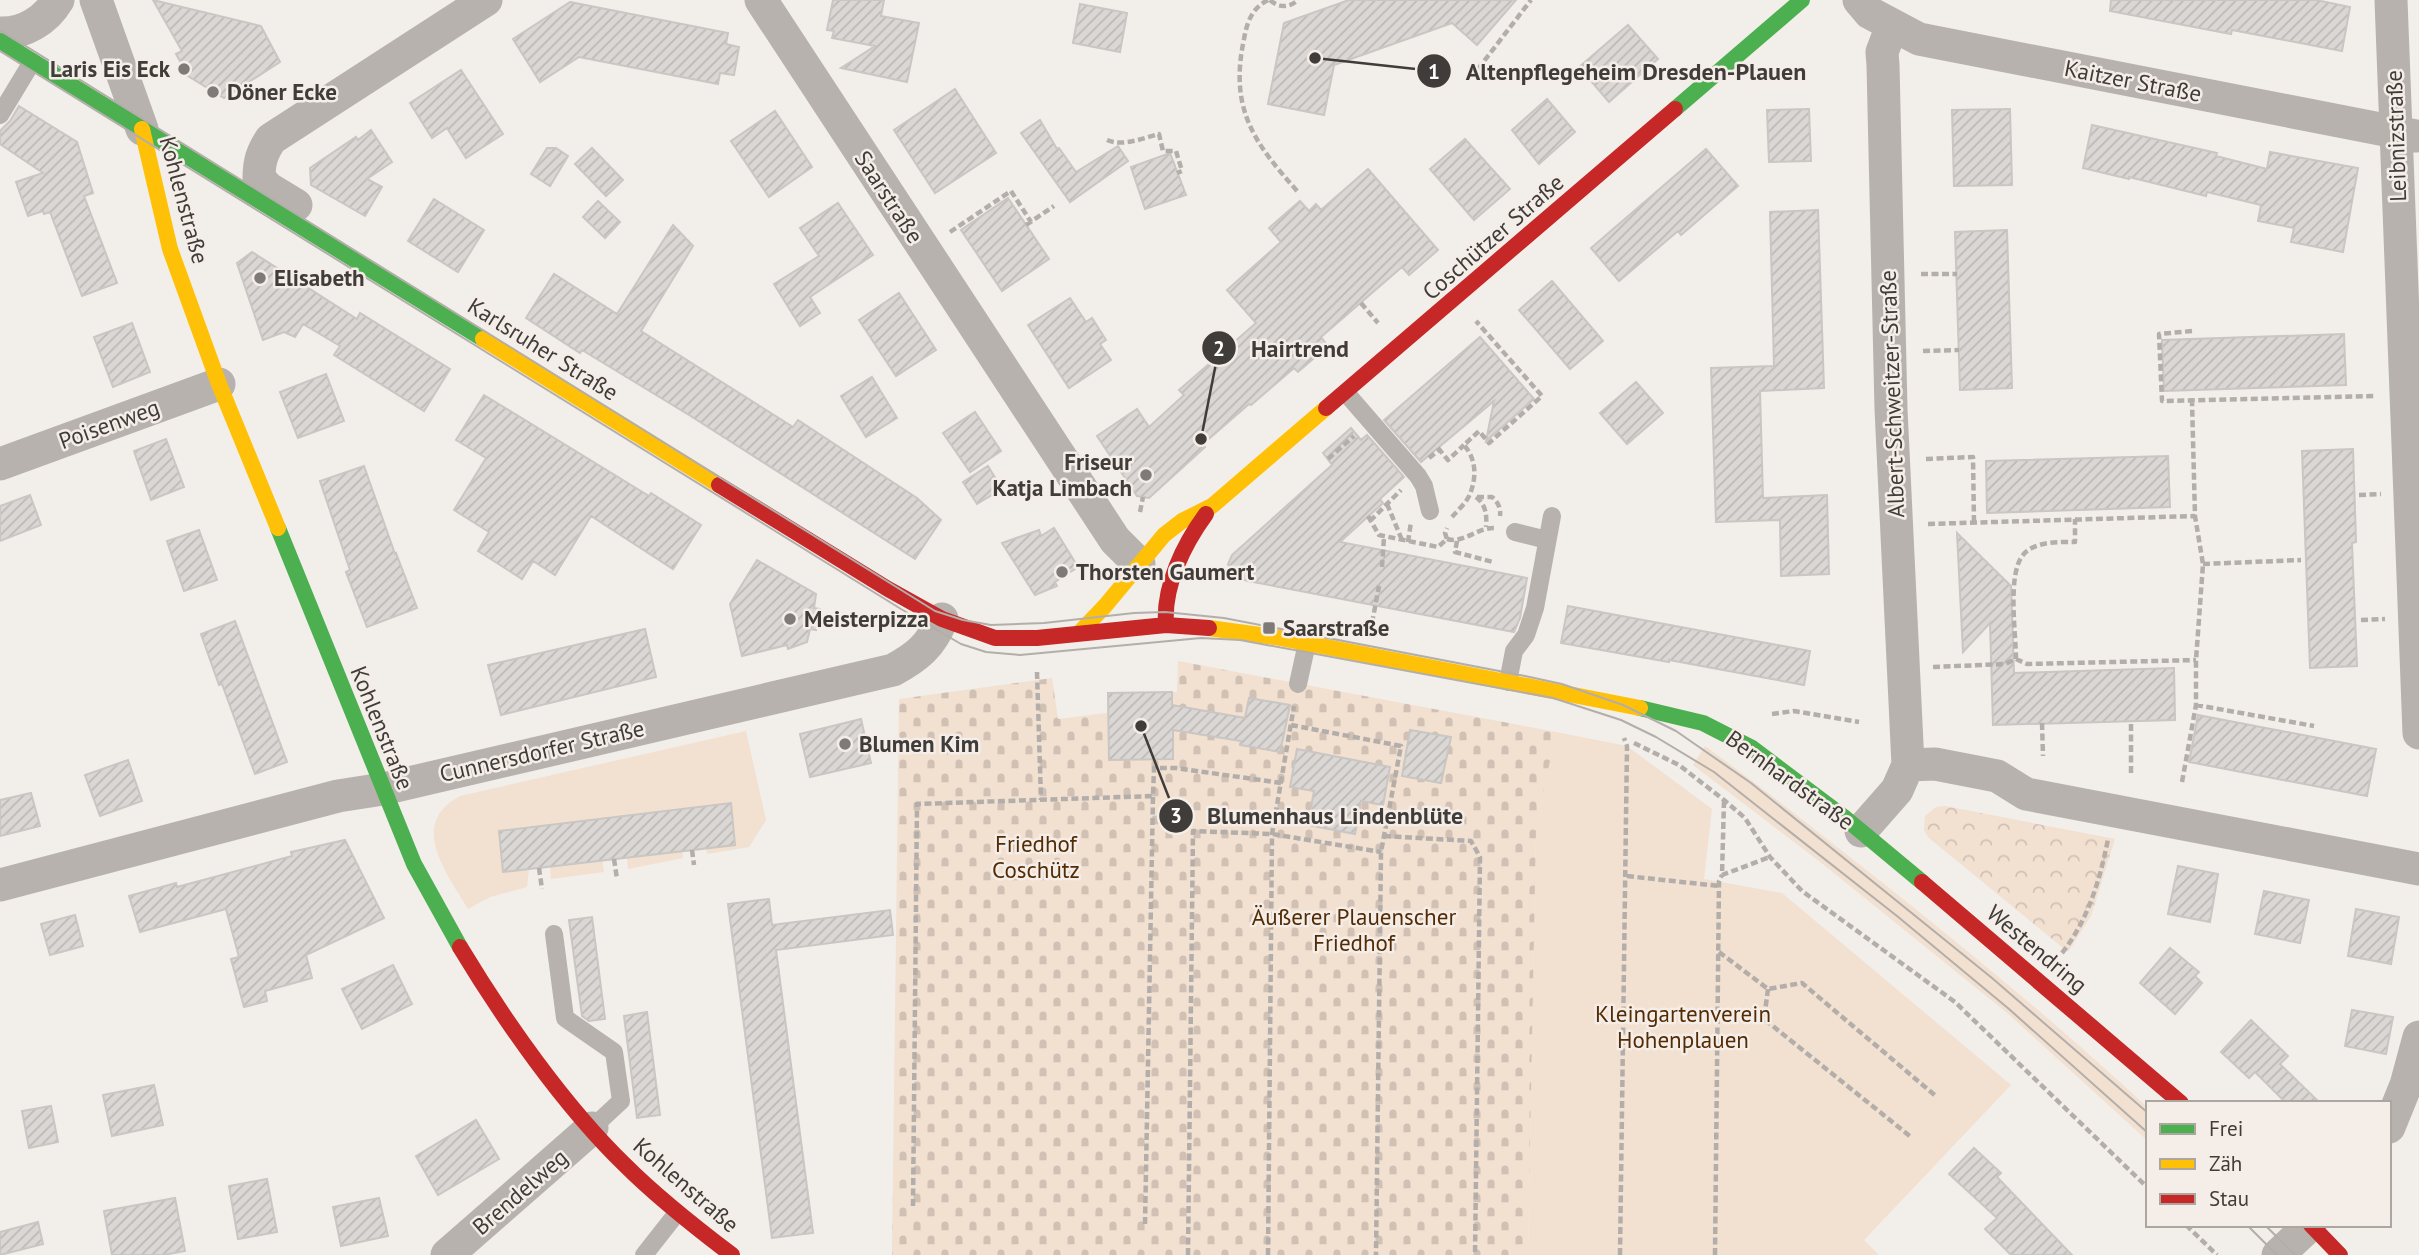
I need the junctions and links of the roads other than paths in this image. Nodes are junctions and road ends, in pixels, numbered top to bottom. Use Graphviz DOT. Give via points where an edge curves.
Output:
graph roads {
  1 [pos="58,0"];
  2 [pos="96,0"];
  3 [pos="486,0"];
  4 [pos="761,0"];
  5 [pos="1802,0"];
  6 [pos="1859,0"];
  7 [pos="2391,0"];
  8 [pos="1892,26"];
  9 [pos="0,33"];
  10 [pos="0,41"];
  11 [pos="32,62"];
  12 [pos="0,115"];
  13 [pos="142,129"];
  14 [pos="2407,134"];
  15 [pos="339,248"];
  16 [pos="219,384"];
  17 [pos="1346,393"];
  18 [pos="0,464"];
  19 [pos="1212,506"];
  20 [pos="1430,511"];
  21 [pos="1552,516"];
  22 [pos="1507,530"];
  23 [pos="1547,540"];
  24 [pos="1139,564"];
  25 [pos="942,620"];
  26 [pos="1166,625"];
  27 [pos="1080,632"];
  28 [pos="1307,643"];
  29 [pos="1508,682"];
  30 [pos="1298,684"];
  31 [pos="2419,733"];
  32 [pos="1908,765"];
  33 [pos="383,789"];
  34 [pos="1861,831"];
  35 [pos="2419,869"];
  36 [pos="0,885"];
  37 [pos="554,934"];
  38 [pos="2419,1037"];
  39 [pos="2179,1101"];
  40 [pos="2391,1122"];
  41 [pos="592,1128"];
  42 [pos="677,1213"];
  43 [pos="2309,1227"];
  44 [pos="2313,1227"];
  45 [pos="447,1255"];
  46 [pos="644,1255"];
  47 [pos="732,1255"];
  48 [pos="2278,1255"];
  49 [pos="2340,1255"];
  1 -- 9 [label="street" via="27,29"];
  2 -- 13 [label="street"];
  3 -- 15 [label="street" via="287,127 263,151 259,178 312,215"];
  4 -- 24 [label="street, Saarstraße" via="1115,540"];
  5 -- 17 [label="street, Coschützer Straße"];
  6 -- 8 [label="street, Kaitzer Straße"];
  7 -- 14 [label="street, Leibnizstraße"];
  8 -- 14 [label="street, Kaitzer Straße" via="1919,38"];
  8 -- 32 [label="street, Albert-Schweitzer-Straße" via="1882,52 1891,409"];
  10 -- 11 [label="street, Karlsruher Straße"];
  11 -- 12 [label="lane"];
  11 -- 13 [label="street, Karlsruher Straße"];
  13 -- 15 [label="street, Karlsruher Straße"];
  13 -- 16 [label="street, Kohlenstraße" via="170,249"];
  14 -- 31 [label="street, Leibnizstraße"];
  15 -- 25 [label="street, Karlsruher Straße"];
  16 -- 18 [label="street, Poisenweg"];
  16 -- 33 [label="street, Kohlenstraße"];
  17 -- 19 [label="street, Coschützer Straße"];
  17 -- 20 [label="lane" via="1418,476"];
  19 -- 24 [label="street, Coschützer Straße" via="1179,523"];
  19 -- 26 [label="street, Coschützer Straße" via="1179,558"];
  21 -- 23 [label="lane"];
  22 -- 23 [label="lane"];
  23 -- 29 [label="lane" via="1535,608 1526,635 1514,651"];
  24 -- 27 [label="street, Coschützer Straße"];
  25 -- 27 [label="street, Karlsruher Straße" via="995,638"];
  25 -- 33 [label="street, Cunnersdorfer Straße" via="918,657 893,670"];
  26 -- 27 [label="street, Bernhardstraße"];
  26 -- 28 [label="street, Bernhardstraße" via="1195,625"];
  28 -- 29 [label="street, Bernhardstraße"];
  28 -- 30 [label="lane"];
  29 -- 34 [label="street, Bernhardstraße" via="1708,723 1766,757"];
  32 -- 34 [label="street, Bernhardstraße" via="1897,790"];
  32 -- 35 [label="street" via="1935,764 1997,776 2026,794"];
  33 -- 36 [label="street, Cunnersdorfer Straße" via="338,796"];
  33 -- 41 [label="street, Kohlenstraße" via="414,864 454,939 492,1000"];
  34 -- 39 [label="street, Westendring"];
  37 -- 41 [label="lane" via="565,1018 614,1052 621,1101"];
  38 -- 40 [label="street"];
  41 -- 42 [label="street, Kohlenstraße" via="631,1172"];
  41 -- 45 [label="street, Brendelweg"];
  42 -- 46 [label="lane"];
  42 -- 47 [label="street, Kohlenstraße"];
  43 -- 48 [label="street"];
  44 -- 49 [label="street"];
}
